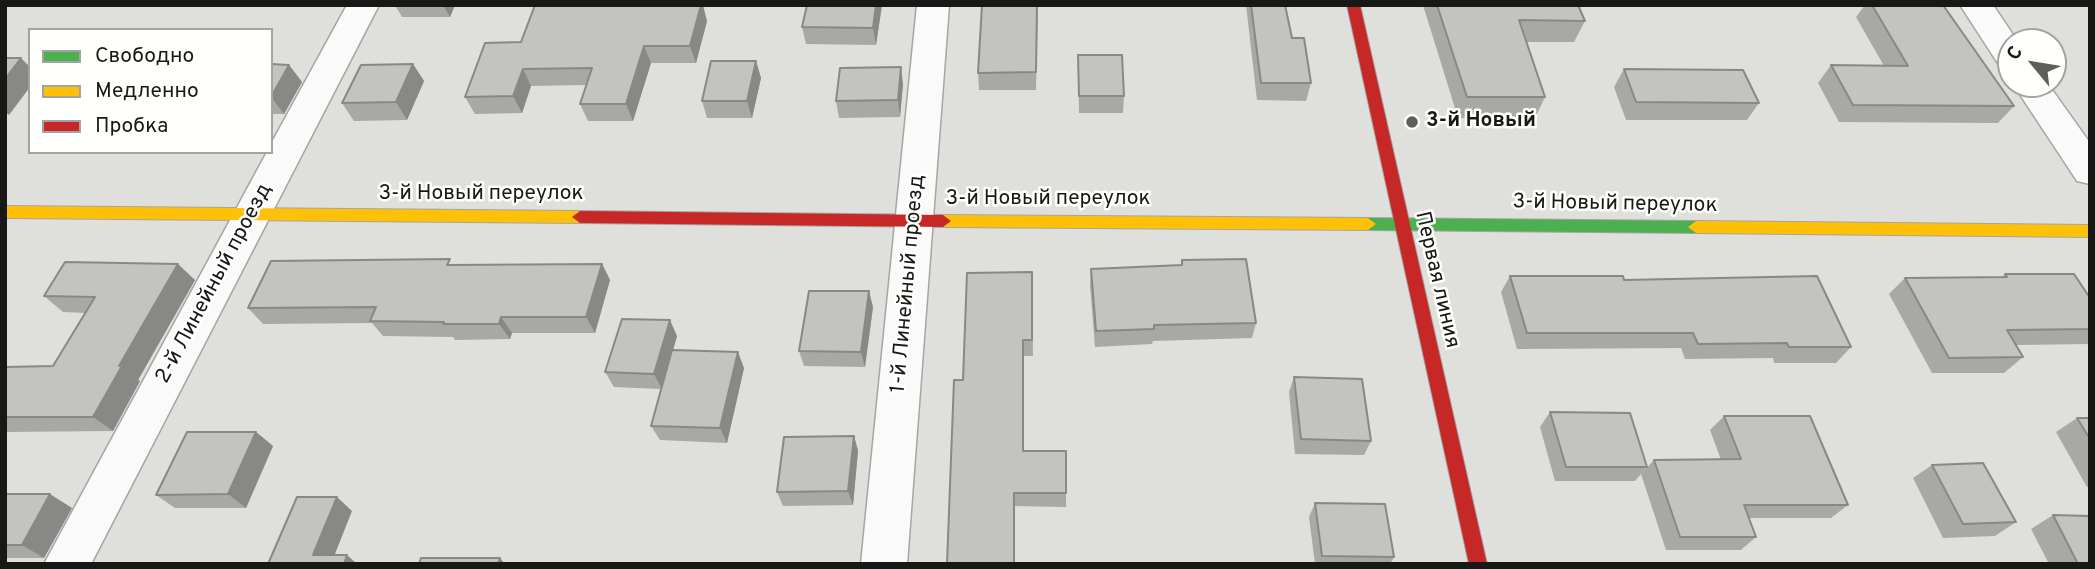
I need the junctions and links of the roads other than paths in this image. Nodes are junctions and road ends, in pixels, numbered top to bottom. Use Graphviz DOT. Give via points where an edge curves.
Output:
graph roads {
  1 [pos="363,5"];
  2 [pos="933,5"];
  3 [pos="1353,5"];
  4 [pos="1976,5"];
  5 [pos="1997,36"];
  6 [pos="2040,98"];
  7 [pos="2090,171"];
  8 [pos="5,212"];
  9 [pos="251,214"];
  10 [pos="914,220"];
  11 [pos="1402,224"];
  12 [pos="2090,231"];
  13 [pos="67,564"];
  14 [pos="884,564"];
  15 [pos="1478,564"];
  1 -- 9 [label="street, 2-й Линейный проезд"];
  2 -- 10 [label="street, 1-й Линейный проезд"];
  3 -- 11 [label="street, Первая линия"];
  4 -- 5 [label="street"];
  6 -- 7 [label="street"];
  8 -- 9 [label="street, 3-й Новый переулок"];
  9 -- 10 [label="street, 3-й Новый переулок"];
  9 -- 13 [label="street, 2-й Линейный проезд"];
  10 -- 11 [label="street, 3-й Новый переулок"];
  10 -- 14 [label="street, 1-й Линейный проезд"];
  11 -- 12 [label="street, 3-й Новый переулок"];
  11 -- 15 [label="street, Первая линия"];
}
